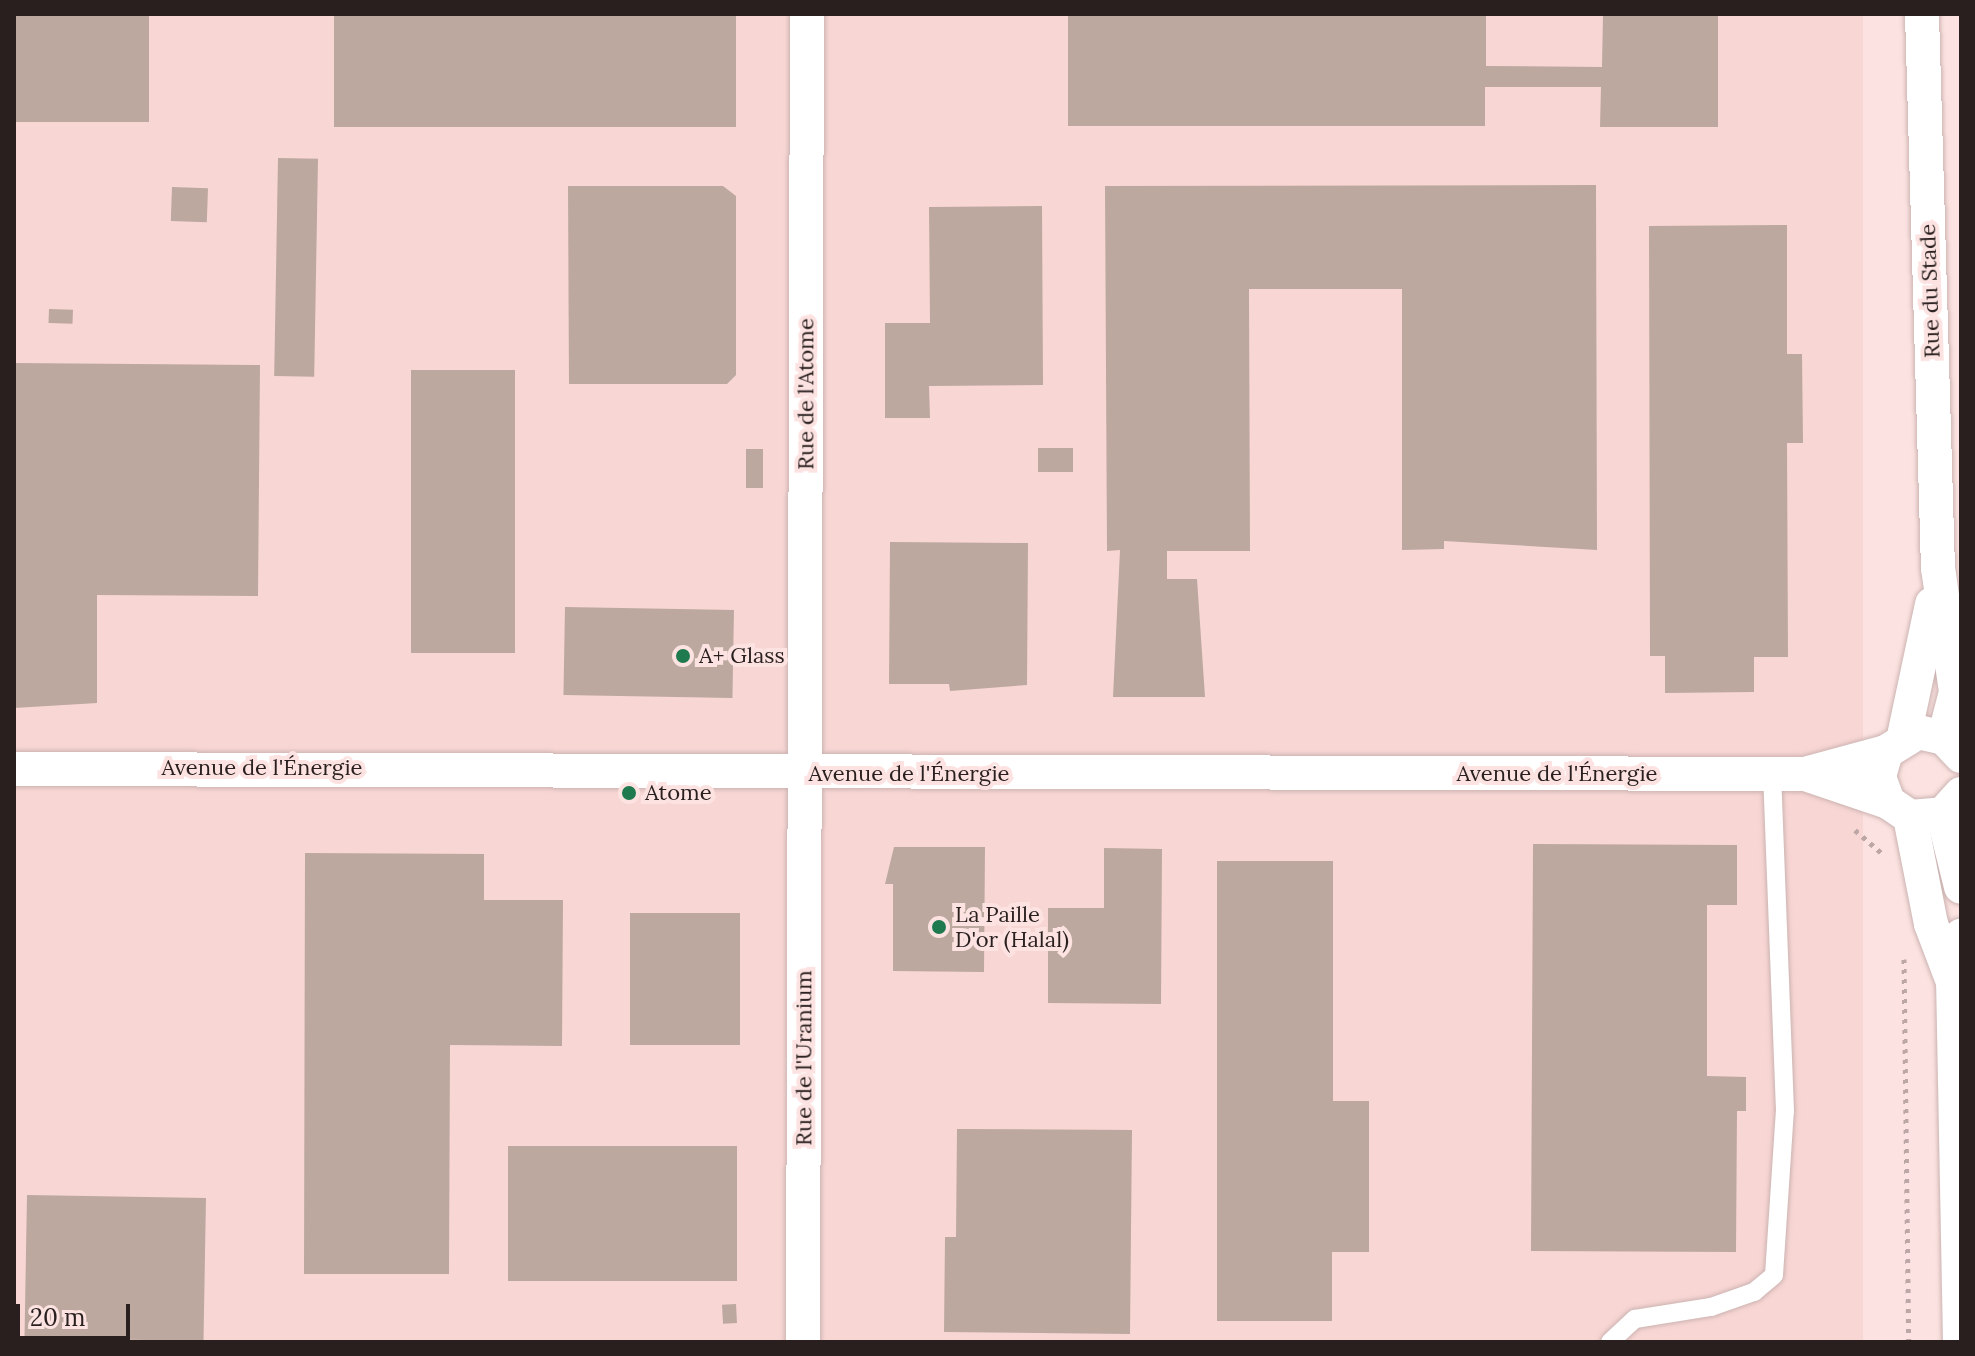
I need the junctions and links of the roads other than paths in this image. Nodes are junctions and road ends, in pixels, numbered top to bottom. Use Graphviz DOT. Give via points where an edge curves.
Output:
graph roads {
  1 [pos="807,14"];
  2 [pos="1922,14"];
  3 [pos="1938,568"];
  4 [pos="1895,744"];
  5 [pos="1952,747"];
  6 [pos="14,769"];
  7 [pos="804,774"];
  8 [pos="1789,774"];
  9 [pos="1935,810"];
  10 [pos="1961,887"];
  11 [pos="1961,936"];
  12 [pos="1953,982"];
  13 [pos="803,1342"];
  14 [pos="1610,1342"];
  15 [pos="1960,1342"];
  1 -- 7 [label="street, Rue de l'Atome"];
  2 -- 3 [label="street, Rue du Stade"];
  3 -- 4 [label="street, Rue du Stade"];
  3 -- 5 [label="street, Rue du Stade" via="1956,692"];
  4 -- 5 [label="street, Avenue de l'Énergie"];
  4 -- 8 [label="street, Avenue de l'Énergie"];
  4 -- 9 [label="street, Rue du Stade" via="1879,777"];
  6 -- 7 [label="street, Avenue de l'Énergie"];
  7 -- 8 [label="street, Avenue de l'Énergie"];
  7 -- 13 [label="street, Rue de l'Uranium"];
  8 -- 9 [label="street, Avenue de l'Énergie"];
  8 -- 14 [label="lane" via="1785,1111 1774,1275 1754,1292 1711,1307 1635,1319"];
  9 -- 10 [label="street"];
  9 -- 12 [label="street" via="1931,924"];
  11 -- 12 [label="street"];
  12 -- 15 [label="street"];
}
